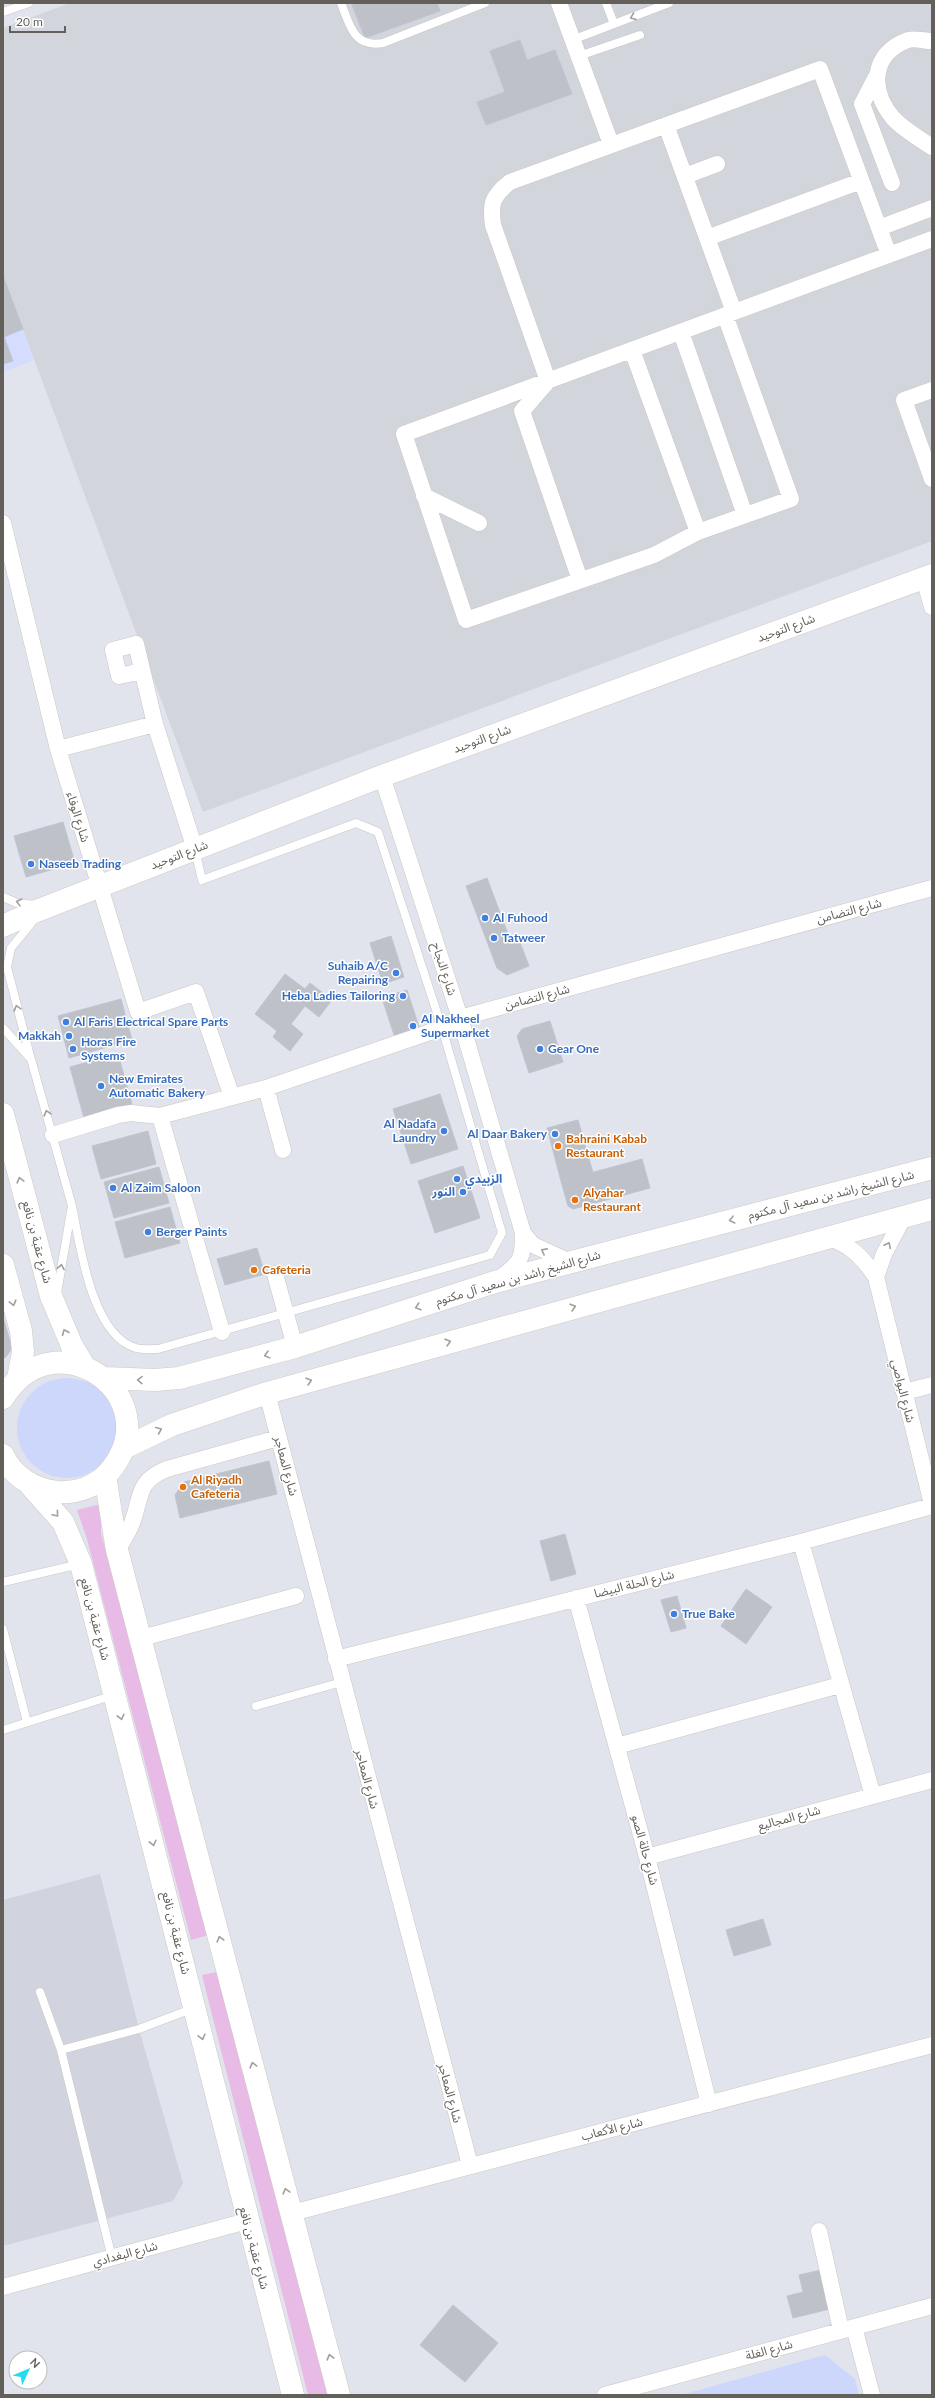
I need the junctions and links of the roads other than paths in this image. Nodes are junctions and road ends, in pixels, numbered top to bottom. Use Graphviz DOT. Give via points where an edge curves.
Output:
graph roads {
  1 [pos="28,3"];
  2 [pos="341,3"];
  3 [pos="485,3"];
  4 [pos="559,3"];
  5 [pos="606,3"];
  6 [pos="669,3"];
  7 [pos="3,12"];
  8 [pos="614,24"];
  9 [pos="640,35"];
  10 [pos="572,40"];
  11 [pos="932,41"];
  12 [pos="578,56"];
  13 [pos="876,77"];
  14 [pos="666,124"];
  15 [pos="611,144"];
  16 [pos="932,147"];
  17 [pos="717,164"];
  18 [pos="685,176"];
  19 [pos="861,181"];
  20 [pos="892,182"];
  21 [pos="932,208"];
  22 [pos="879,228"];
  23 [pos="707,238"];
  24 [pos="932,239"];
  25 [pos="889,255"];
  26 [pos="729,314"];
  27 [pos="681,332"];
  28 [pos="632,350"];
  29 [pos="548,380"];
  30 [pos="932,390"];
  31 [pos="932,479"];
  32 [pos="424,496"];
  33 [pos="745,515"];
  34 [pos="3,523"];
  35 [pos="479,523"];
  36 [pos="698,532"];
  37 [pos="928,576"];
  38 [pos="580,580"];
  39 [pos="932,607"];
  40 [pos="142,671"];
  41 [pos="155,724"];
  42 [pos="58,749"];
  43 [pos="382,776"];
  44 [pos="195,849"];
  45 [pos="100,887"];
  46 [pos="932,888"];
  47 [pos="3,897"];
  48 [pos="40,909"];
  49 [pos="3,918"];
  50 [pos="3,926"];
  51 [pos="460,1018"];
  52 [pos="3,1028"];
  53 [pos="442,1028"];
  54 [pos="31,1059"];
  55 [pos="266,1088"];
  56 [pos="232,1097"];
  57 [pos="3,1114"];
  58 [pos="160,1116"];
  59 [pos="53,1135"];
  60 [pos="283,1150"];
  61 [pos="932,1168"];
  62 [pos="72,1206"];
  63 [pos="932,1208"];
  64 [pos="904,1216"];
  65 [pos="523,1232"];
  66 [pos="826,1236"];
  67 [pos="570,1262"];
  68 [pos="3,1265"];
  69 [pos="275,1274"];
  70 [pos="876,1277"];
  71 [pos="495,1282"];
  72 [pos="54,1305"];
  73 [pos="286,1314"];
  74 [pos="222,1332"];
  75 [pos="295,1347"];
  76 [pos="84,1366"];
  77 [pos="104,1378"];
  78 [pos="18,1379"];
  79 [pos="932,1385"];
  80 [pos="904,1392"];
  81 [pos="267,1393"];
  82 [pos="3,1398"];
  83 [pos="278,1438"];
  84 [pos="124,1448"];
  85 [pos="3,1455"];
  86 [pos="106,1476"];
  87 [pos="16,1477"];
  88 [pos="932,1505"];
  89 [pos="800,1542"];
  90 [pos="117,1550"];
  91 [pos="81,1564"];
  92 [pos="3,1582"];
  93 [pos="296,1596"];
  94 [pos="576,1598"];
  95 [pos="3,1629"];
  96 [pos="142,1638"];
  97 [pos="336,1659"];
  98 [pos="342,1682"];
  99 [pos="840,1685"];
  100 [pos="115,1695"];
  101 [pos="256,1706"];
  102 [pos="27,1722"];
  103 [pos="3,1730"];
  104 [pos="617,1746"];
  105 [pos="932,1780"];
  106 [pos="873,1796"];
  107 [pos="647,1857"];
  108 [pos="40,1992"];
  109 [pos="195,2008"];
  110 [pos="932,2045"];
  111 [pos="61,2050"];
  112 [pos="708,2104"];
  113 [pos="470,2165"];
  114 [pos="292,2213"];
  115 [pos="247,2221"];
  116 [pos="819,2232"];
  117 [pos="112,2258"];
  118 [pos="3,2287"];
  119 [pos="932,2306"];
  120 [pos="848,2329"];
  121 [pos="293,2395"];
  122 [pos="339,2395"];
  123 [pos="605,2395"];
  124 [pos="872,2395"];
  1 -- 7 [label="lane"];
  2 -- 3 [label="lane" via="355,35 365,43 371,44 383,43"];
  4 -- 10 [label="street"];
  5 -- 8 [label="lane"];
  6 -- 8 [label="lane, one-way"];
  8 -- 10 [label="lane"];
  9 -- 12 [label="lane"];
  10 -- 12 [label="street"];
  11 -- 13 [label="street" via="908,40 903,43 886,54"];
  12 -- 15 [label="street"];
  13 -- 16 [label="street" via="879,96 893,118"];
  13 -- 20 [label="street" via="862,104"];
  14 -- 15 [label="street"];
  14 -- 18 [label="street"];
  14 -- 19 [label="street" via="820,69"];
  15 -- 29 [label="street" via="510,182 498,191 491,208 493,225"];
  17 -- 18 [label="street"];
  18 -- 23 [label="street"];
  19 -- 22 [label="street"];
  19 -- 23 [label="street"];
  21 -- 22 [label="street"];
  22 -- 25 [label="street"];
  23 -- 26 [label="street"];
  24 -- 25 [label="street"];
  25 -- 26 [label="street"];
  26 -- 27 [label="street"];
  26 -- 33 [label="street" via="791,499"];
  27 -- 28 [label="street"];
  27 -- 33 [label="street"];
  28 -- 29 [label="street"];
  28 -- 36 [label="street"];
  29 -- 32 [label="street" via="404,434"];
  29 -- 38 [label="street" via="522,411"];
  30 -- 31 [label="street" via="904,400"];
  32 -- 35 [label="street"];
  32 -- 38 [label="street" via="466,620"];
  33 -- 36 [label="street"];
  34 -- 42 [label="street, شارع الوفاء"];
  36 -- 38 [label="street" via="654,555"];
  37 -- 39 [label="street"];
  37 -- 43 [label="street, شارع التوحيد"];
  40 -- 41 [label="street"];
  41 -- 42 [label="street"];
  41 -- 44 [label="street"];
  42 -- 45 [label="street, شارع الوفاء"];
  43 -- 44 [label="street, شارع التوحيد"];
  43 -- 51 [label="street, شارع النجاح"];
  44 -- 45 [label="street, شارع التوحيد"];
  44 -- 53 [label="lane" via="202,880 356,823 378,832"];
  45 -- 48 [label="street, شارع التوحيد"];
  45 -- 56 [label="street, شارع الوفاء" via="138,1012 196,992"];
  46 -- 51 [label="street, شارع التضامن"];
  48 -- 47 [label="lane, one-way"];
  48 -- 49 [label="street, شارع التوحيد"];
  48 -- 50 [label="street, شارع التوحيد"];
  54 -- 48 [label="lane, one-way" via="7,967 11,948"];
  51 -- 53 [label="street, شارع التضامن"];
  51 -- 65 [label="street, شارع النجاح"];
  52 -- 54 [label="lane"];
  53 -- 55 [label="street, شارع التضامن"];
  53 -- 73 [label="lane" via="502,1233 490,1255"];
  59 -- 54 [label="lane, one-way"];
  55 -- 56 [label="street, شارع التضامن"];
  55 -- 60 [label="street"];
  56 -- 58 [label="street, شارع التضامن"];
  72 -- 57 [label="street, شارع عقبة بن نافع, one-way"];
  58 -- 59 [label="street, شارع التضامن" via="131,1113 118,1115"];
  58 -- 74 [label="street"];
  59 -- 62 [label="lane"];
  61 -- 67 [label="street, شارع الشيخ راشد بن سعيد آل مكتوم, one-way"];
  72 -- 62 [label="lane, one-way"];
  62 -- 74 [label="lane" via="89,1284 101,1314 116,1336 136,1348 158,1349"];
  63 -- 64 [label="street"];
  64 -- 66 [label="street"];
  70 -- 64 [label="street, one-way" via="884,1254"];
  67 -- 65 [label="street, شارع النجاح, one-way" via="533,1245"];
  65 -- 71 [label="street, شارع النجاح" via="523,1255 515,1267"];
  66 -- 70 [label="street, شارع البواصي" via="848,1245 862,1256"];
  81 -- 66 [label="street, one-way"];
  67 -- 71 [label="street, شارع الشيخ راشد بن سعيد آل مكتوم"];
  68 -- 78 [label="street, one-way" via="21,1331 23,1352"];
  69 -- 73 [label="street"];
  70 -- 80 [label="street, شارع البواصي"];
  71 -- 75 [label="street, شارع الشيخ راشد بن سعيد آل مكتوم, one-way"];
  76 -- 72 [label="street, شارع عقبة بن نافع, one-way"];
  73 -- 74 [label="lane"];
  73 -- 75 [label="street"];
  75 -- 77 [label="street, شارع الشيخ راشد بن سعيد آل مكتوم, one-way" via="179,1378"];
  76 -- 77 [label="street"];
  76 -- 78 [label="street" via="66,1362 49,1363 32,1369"];
  77 -- 84 [label="street" via="117,1392 125,1410 127,1429"];
  78 -- 82 [label="street"];
  79 -- 80 [label="street"];
  80 -- 88 [label="street, شارع البواصي"];
  81 -- 83 [label="street, شارع المعاجر"];
  84 -- 81 [label="street, one-way" via="172,1425"];
  83 -- 90 [label="street" via="167,1469 153,1476 139,1494 132,1522"];
  83 -- 97 [label="street, شارع المعاجر"];
  84 -- 86 [label="street"];
  85 -- 87 [label="street, شارع عقبة بن نافع"];
  86 -- 87 [label="street" via="92,1485 69,1492 45,1491"];
  86 -- 90 [label="street"];
  87 -- 91 [label="street, شارع عقبة بن نافع, one-way" via="63,1522"];
  88 -- 89 [label="street, شارع الحلة البيضا"];
  89 -- 94 [label="street, شارع الحلة البيضا"];
  89 -- 99 [label="street"];
  90 -- 96 [label="street"];
  91 -- 92 [label="lane"];
  91 -- 100 [label="street, شارع عقبة بن نافع"];
  93 -- 96 [label="street"];
  94 -- 97 [label="street, شارع الحلة البيضا"];
  94 -- 104 [label="street, شارع حالة الصو"];
  95 -- 102 [label="lane"];
  114 -- 96 [label="street, one-way"];
  97 -- 98 [label="street, شارع المعاجر"];
  98 -- 101 [label="lane"];
  98 -- 113 [label="street, شارع المعاجر"];
  99 -- 104 [label="street"];
  99 -- 106 [label="street"];
  100 -- 102 [label="lane"];
  100 -- 109 [label="street, شارع عقبة بن نافع, one-way"];
  102 -- 103 [label="lane"];
  104 -- 107 [label="street, شارع حالة الصو"];
  105 -- 106 [label="street, شارع المجاليع"];
  106 -- 107 [label="street, شارع المجاليع"];
  107 -- 112 [label="street, شارع حالة الصو"];
  108 -- 111 [label="lane"];
  109 -- 111 [label="lane" via="139,2029"];
  109 -- 115 [label="street, شارع عقبة بن نافع, one-way"];
  110 -- 112 [label="street, شارع الأكعاب"];
  111 -- 117 [label="lane"];
  112 -- 113 [label="street, شارع الأكعاب"];
  113 -- 114 [label="street, شارع الأكعاب"];
  122 -- 114 [label="street, one-way"];
  115 -- 117 [label="street, شارع البغدادي"];
  115 -- 121 [label="street, شارع عقبة بن نافع"];
  116 -- 120 [label="street"];
  117 -- 118 [label="street, شارع البغدادي"];
  119 -- 120 [label="street, شارع الغلة"];
  120 -- 123 [label="street, شارع الغلة"];
  120 -- 124 [label="street"];
}
